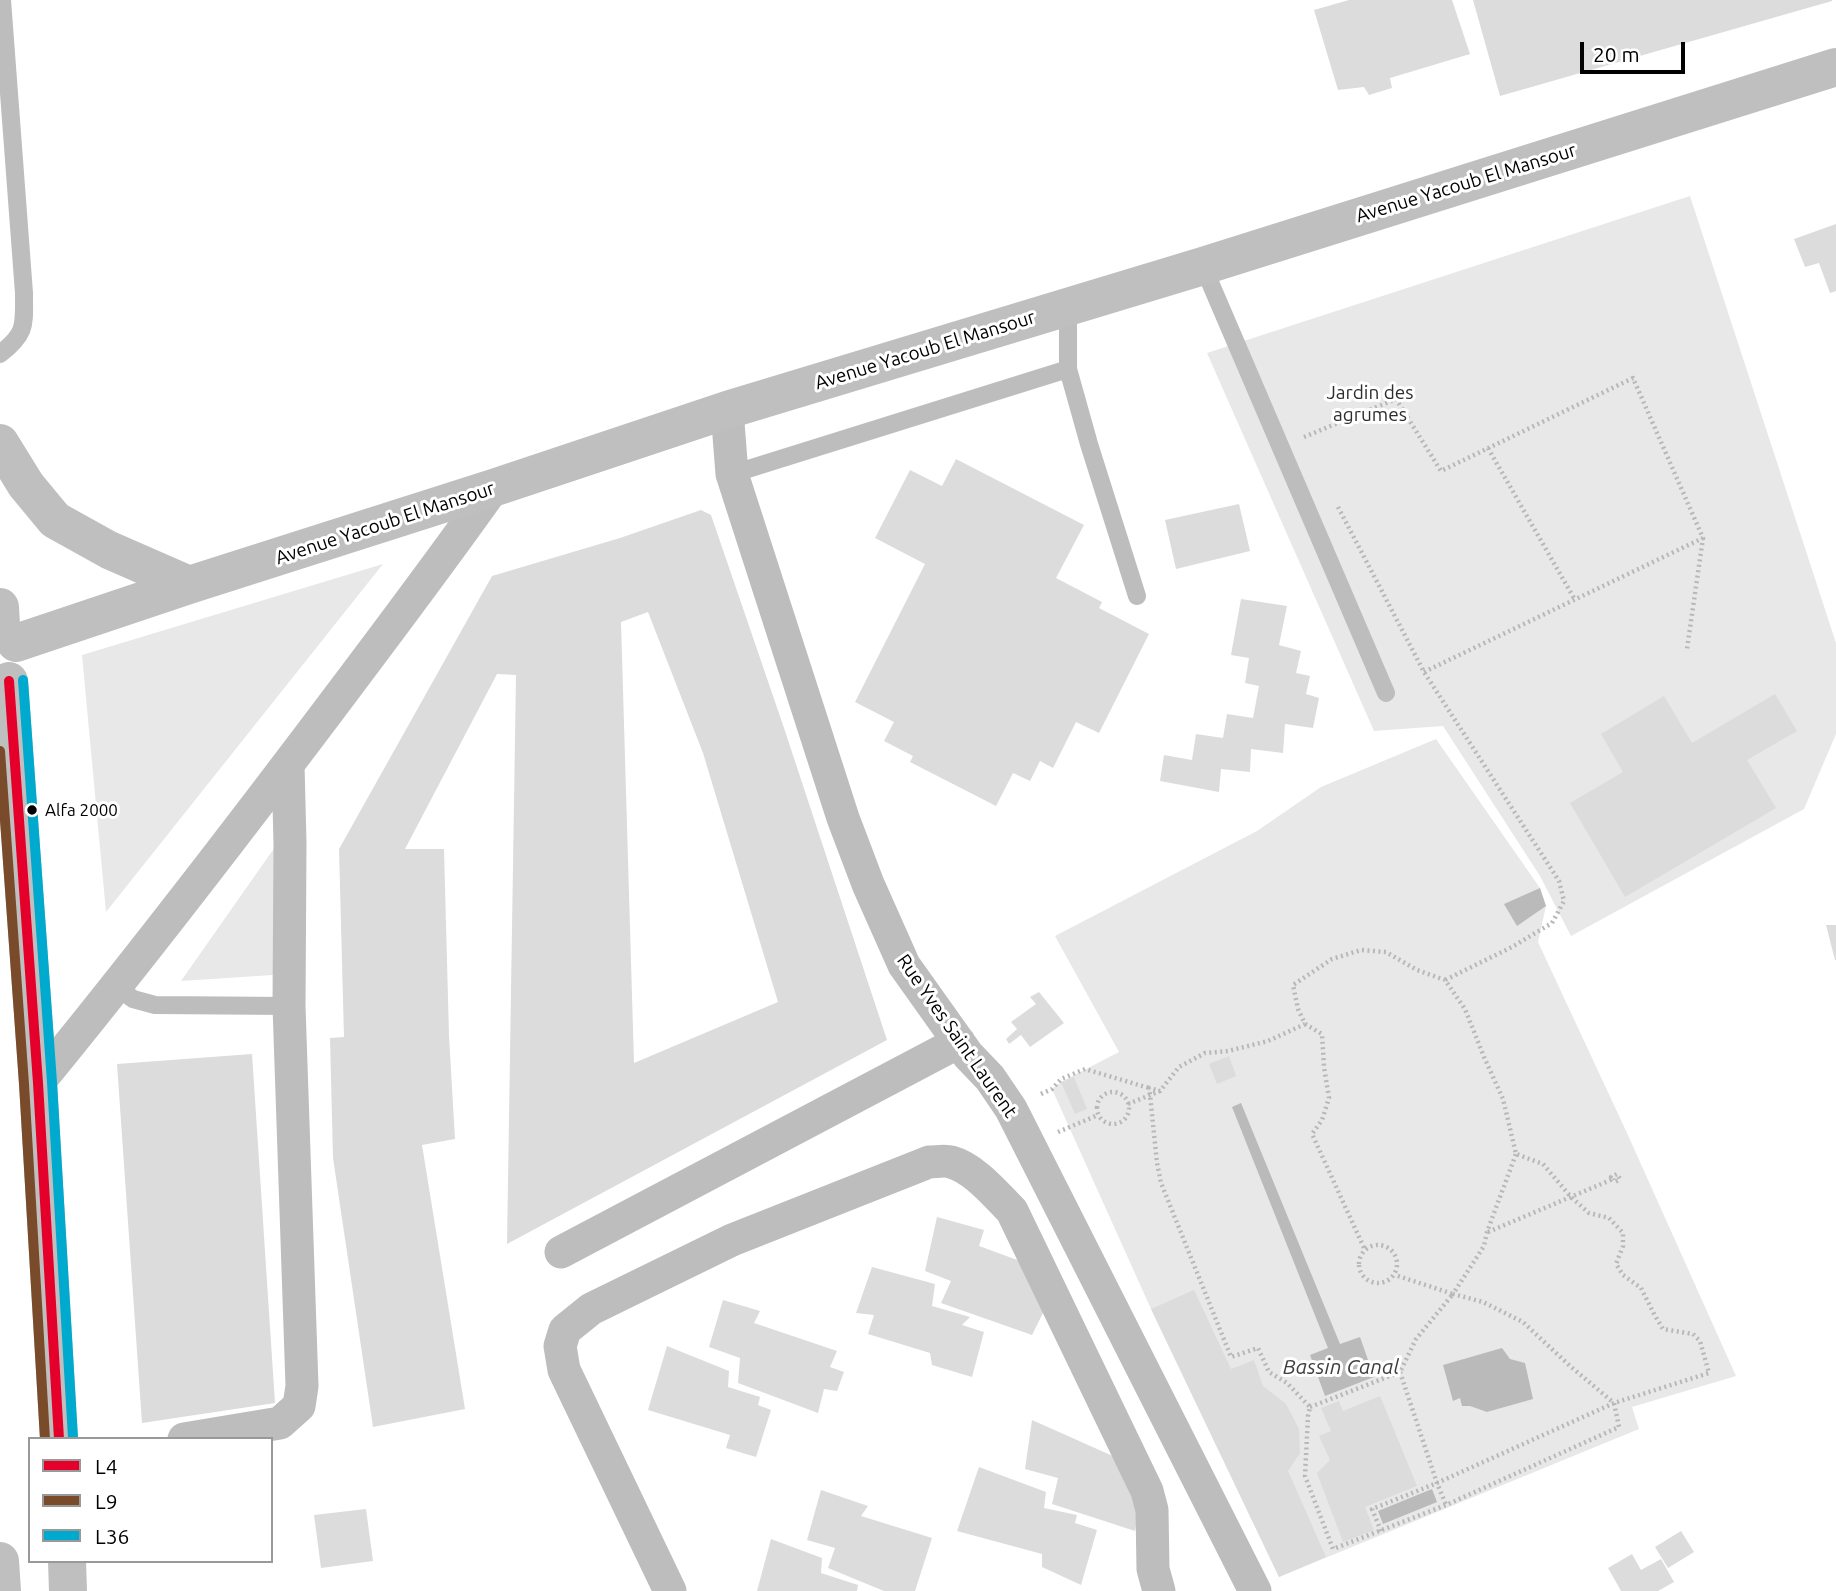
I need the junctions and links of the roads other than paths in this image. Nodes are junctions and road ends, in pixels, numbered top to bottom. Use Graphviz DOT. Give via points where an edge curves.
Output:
graph roads {
  1 [pos="2,0"];
  2 [pos="1836,67"];
  3 [pos="1203,266"];
  4 [pos="1068,307"];
  5 [pos="0,354"];
  6 [pos="1068,369"];
  7 [pos="727,410"];
  8 [pos="0,443"];
  9 [pos="732,474"];
  10 [pos="493,488"];
  11 [pos="188,585"];
  12 [pos="1137,596"];
  13 [pos="4,625"];
  14 [pos="5,685"];
  15 [pos="1386,693"];
  16 [pos="288,764"];
  17 [pos="117,987"];
  18 [pos="289,1006"];
  19 [pos="959,1042"];
  20 [pos="38,1083"];
  21 [pos="561,1252"];
  22 [pos="58,1437"];
  23 [pos="196,1437"];
  24 [pos="0,1561"];
  25 [pos="66,1563"];
  26 [pos="2,1591"];
  27 [pos="68,1591"];
  28 [pos="670,1591"];
  29 [pos="1159,1591"];
  30 [pos="1255,1591"];
  1 -- 5 [label="lane" via="24,326"];
  2 -- 3 [label="main road, Avenue Yacoub El Mansour"];
  3 -- 4 [label="main road, Avenue Yacoub El Mansour"];
  3 -- 15 [label="lane"];
  4 -- 6 [label="lane"];
  4 -- 7 [label="main road, Avenue Yacoub El Mansour"];
  6 -- 9 [label="lane"];
  6 -- 12 [label="lane"];
  7 -- 9 [label="street, Rue Yves Saint Laurent"];
  7 -- 10 [label="main road, Avenue Yacoub El Mansour"];
  8 -- 11 [label="main road" via="55,520 108,551"];
  9 -- 19 [label="street, Rue Yves Saint Laurent" via="868,884 904,965"];
  10 -- 11 [label="main road, Avenue Yacoub El Mansour"];
  10 -- 16 [label="street"];
  11 -- 13 [label="main road, Avenue Yacoub El Mansour"];
  13 -- 14 [label="main road" via="19,656 17,670"];
  14 -- 20 [label="main road"];
  16 -- 17 [label="street"];
  16 -- 18 [label="street"];
  17 -- 18 [label="lane" via="133,999 155,1006"];
  17 -- 20 [label="street"];
  18 -- 23 [label="street" via="299,1406 280,1423"];
  19 -- 21 [label="street"];
  19 -- 30 [label="street, Rue Yves Saint Laurent" via="1011,1109"];
  20 -- 22 [label="main road"];
  24 -- 26 [label="main road"];
  25 -- 27 [label="main road"];
  28 -- 29 [label="street" via="564,1370 560,1346 565,1330 592,1309 732,1240 929,1162 951,1161 988,1186 1012,1211 1147,1491"];
}
